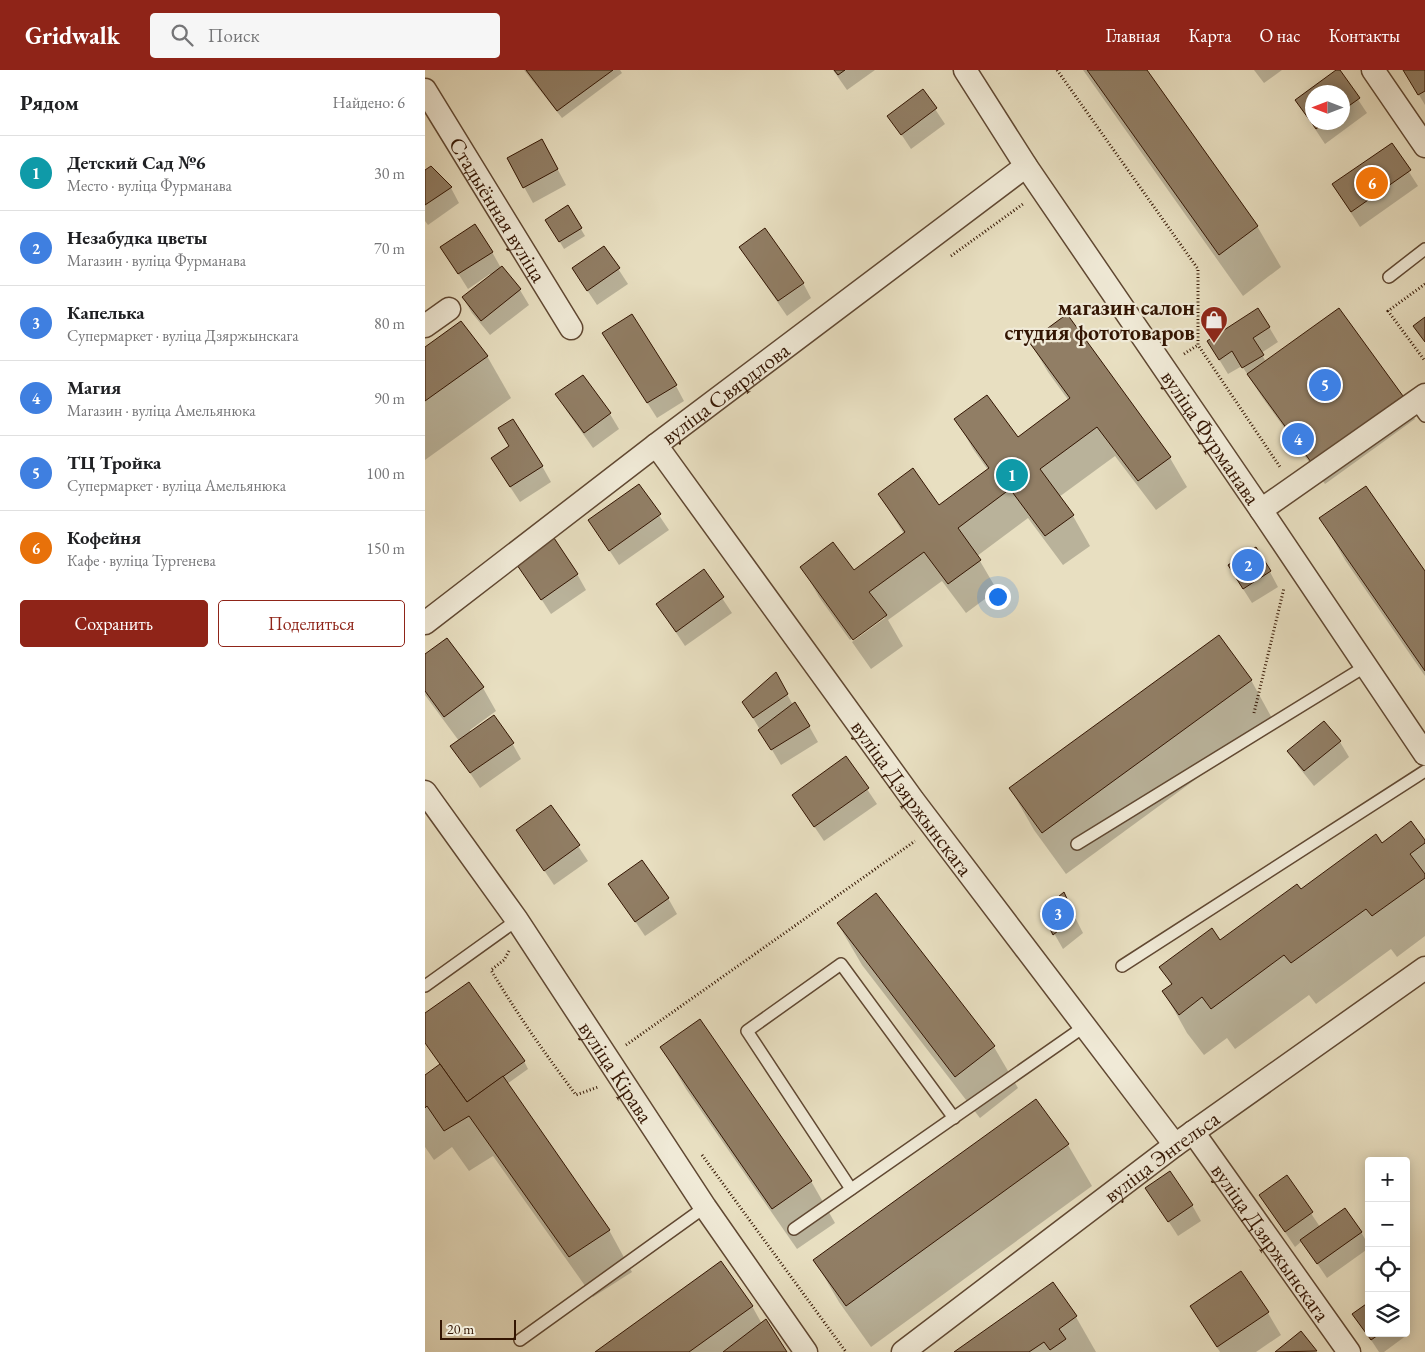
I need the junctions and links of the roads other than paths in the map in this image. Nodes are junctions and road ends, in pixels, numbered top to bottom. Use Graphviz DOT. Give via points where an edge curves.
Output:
graph roads {
  1 [pos="965,70"];
  2 [pos="1373,70"];
  3 [pos="425,90"];
  4 [pos="1425,146"];
  5 [pos="1019,172"];
  6 [pos="1425,249"];
  7 [pos="1389,277"];
  8 [pos="449,309"];
  9 [pos="425,326"];
  10 [pos="571,328"];
  11 [pos="1422,404"];
  12 [pos="656,446"];
  13 [pos="1261,510"];
  14 [pos="425,623"];
  15 [pos="1366,666"];
  16 [pos="1425,754"];
  17 [pos="1425,771"];
  18 [pos="425,792"];
  19 [pos="1077,844"];
  20 [pos="517,920"];
  21 [pos="1122,966"];
  22 [pos="1425,968"];
  23 [pos="425,986"];
  24 [pos="1085,1026"];
  25 [pos="954,1118"];
  26 [pos="1184,1138"];
  27 [pos="851,1189"];
  28 [pos="705,1207"];
  29 [pos="794,1229"];
  30 [pos="520,1340"];
  31 [pos="806,1352"];
  32 [pos="903,1352"];
  33 [pos="1349,1352"];
  1 -- 5 [label="street, вуліца Фурманава"];
  2 -- 4 [label="street"];
  3 -- 10 [label="street, Стадыённая вуліца"];
  5 -- 12 [label="street, вуліца Свярдлова"];
  5 -- 13 [label="street, вуліца Фурманава"];
  6 -- 7 [label="lane"];
  8 -- 9 [label="street"];
  11 -- 13 [label="street"];
  12 -- 14 [label="street, вуліца Свярдлова"];
  12 -- 24 [label="street, вуліца Дзяржынскага" via="934,827"];
  13 -- 15 [label="street, вуліца Фурманава"];
  15 -- 16 [label="street, вуліца Фурманава"];
  15 -- 19 [label="lane"];
  17 -- 21 [label="lane"];
  18 -- 20 [label="street, вуліца Кірава"];
  20 -- 23 [label="lane"];
  20 -- 28 [label="street, вуліца Кірава"];
  22 -- 26 [label="street, вуліца Энгельса"];
  24 -- 25 [label="lane"];
  24 -- 26 [label="street, вуліца Дзяржынскага"];
  25 -- 27 [label="lane"];
  25 -- 27 [label="lane" via="841,964 747,1031"];
  26 -- 32 [label="street, вуліца Энгельса"];
  26 -- 33 [label="street, вуліца Дзяржынскага"];
  27 -- 29 [label="lane"];
  28 -- 30 [label="lane"];
  28 -- 31 [label="street, вуліца Кірава"];
}
